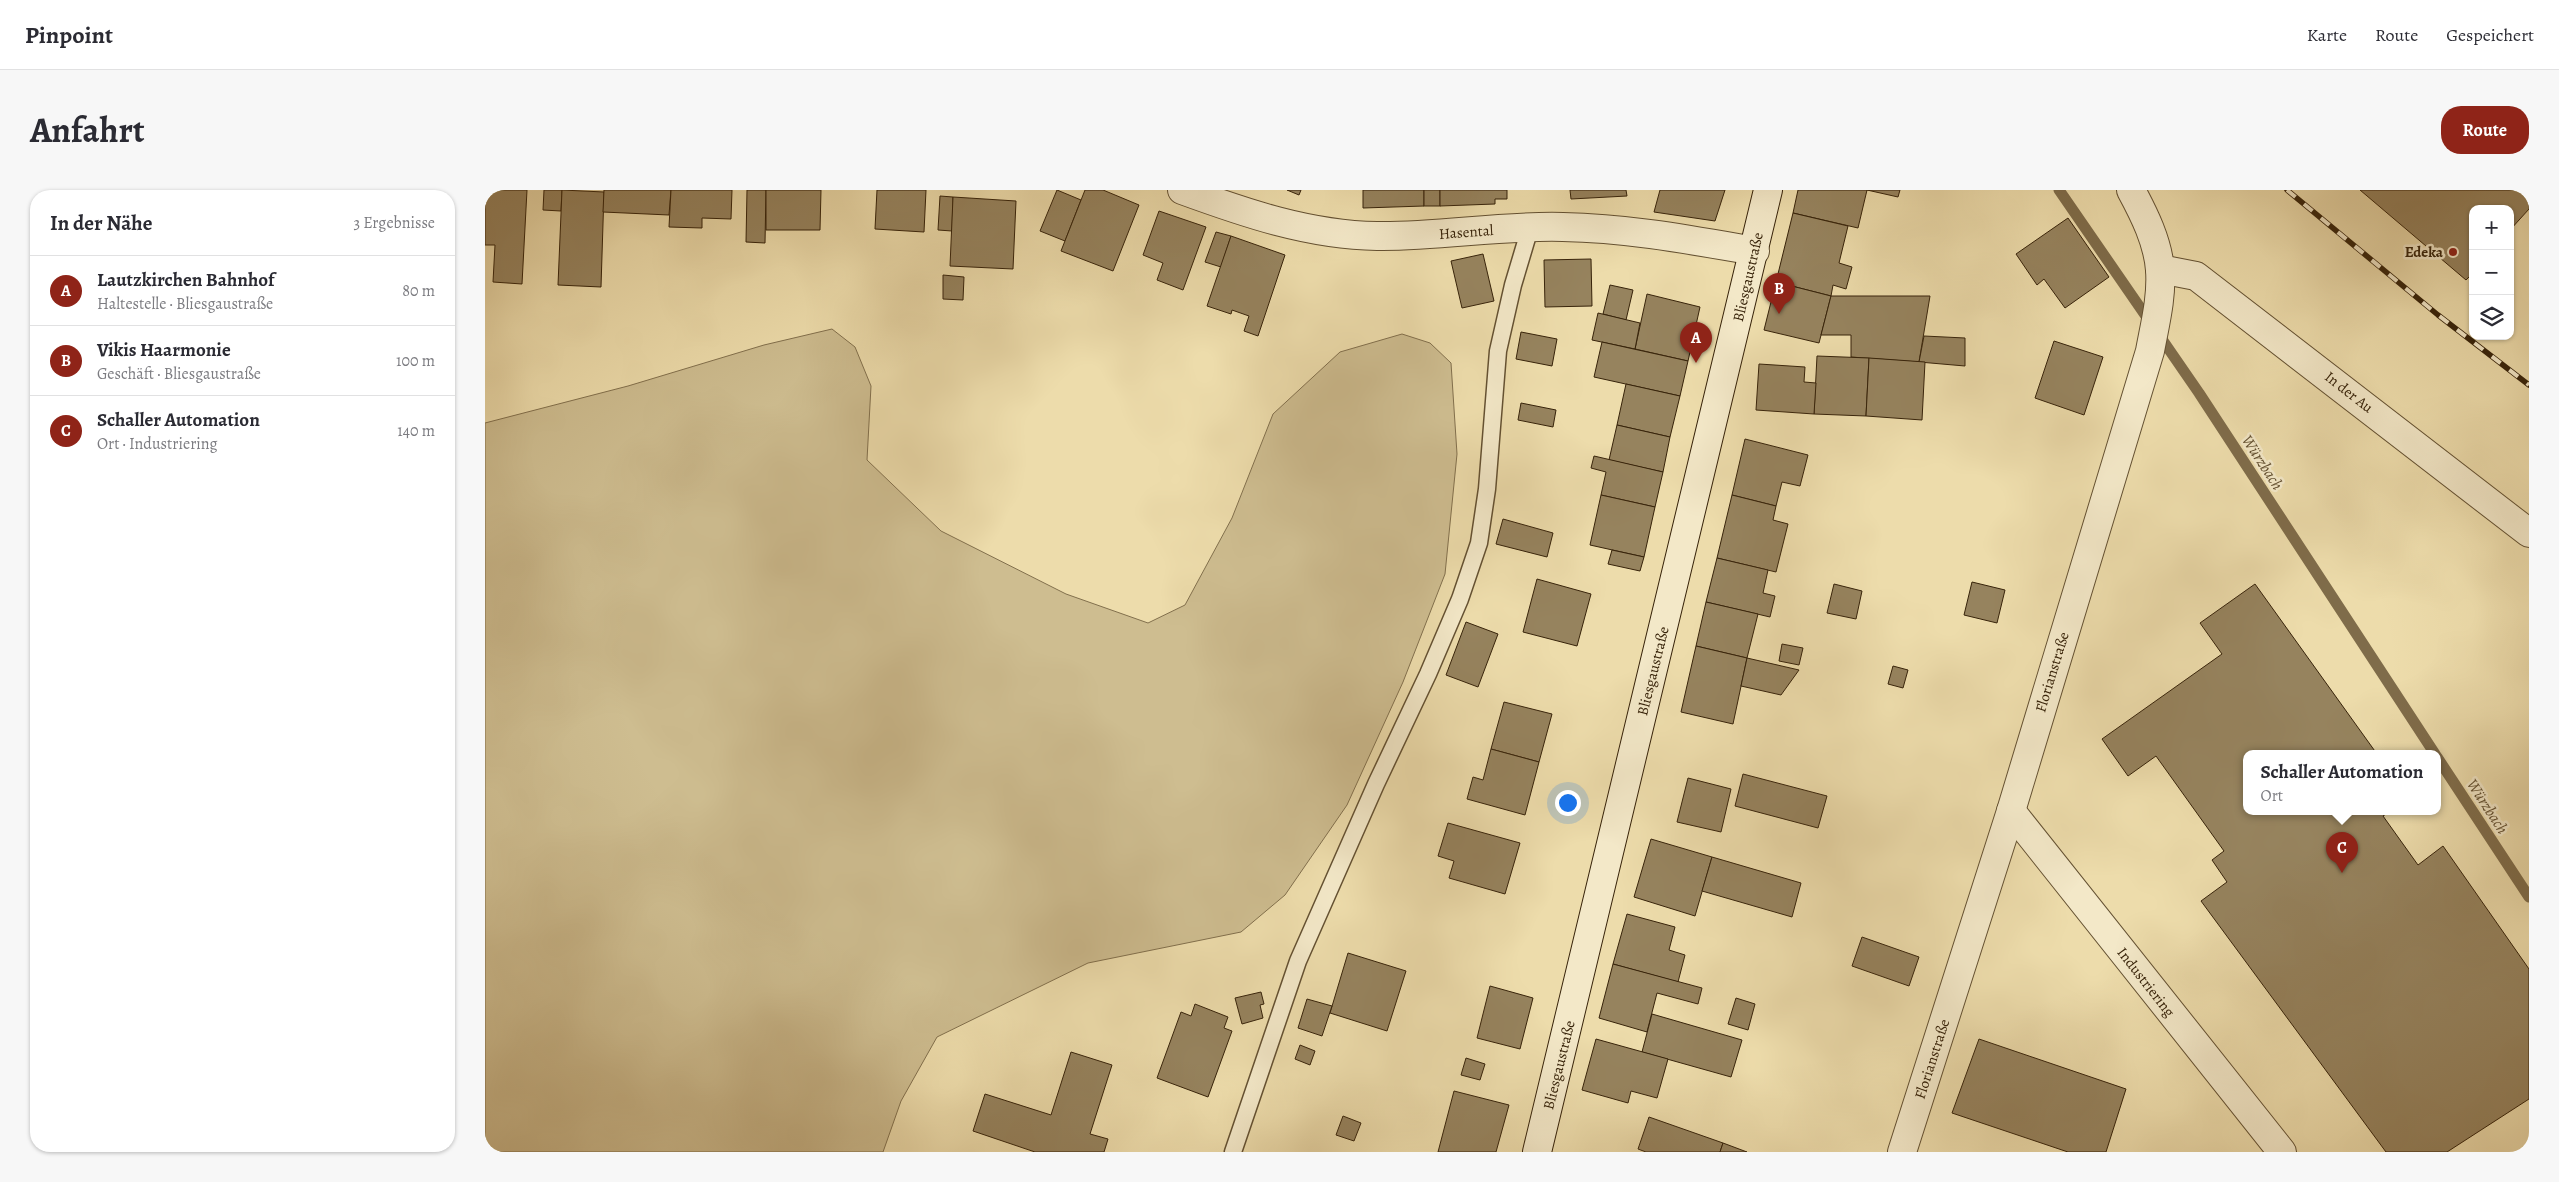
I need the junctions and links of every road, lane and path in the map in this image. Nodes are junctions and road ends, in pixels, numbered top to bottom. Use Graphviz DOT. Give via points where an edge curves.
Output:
graph roads {
  1 [pos="1182,190"];
  2 [pos="1768,190"];
  3 [pos="2131,190"];
  4 [pos="1531,228"];
  5 [pos="1755,251"];
  6 [pos="2160,269"];
  7 [pos="2529,533"];
  8 [pos="2011,811"];
  9 [pos="1233,1152"];
  10 [pos="1537,1152"];
  11 [pos="1902,1152"];
  12 [pos="2282,1152"];
  1 -- 4 [label="street, Hasental" via="1292,226 1337,234 1423,235"];
  2 -- 5 [label="street, Bliesgaustraße"];
  3 -- 6 [label="street, Florianstraße" via="2146,219"];
  4 -- 5 [label="street, Hasental" via="1605,229 1672,236"];
  4 -- 9 [label="lane" via="1513,285 1498,351 1487,489 1479,543 1460,599 1428,674 1298,960"];
  5 -- 10 [label="street, Bliesgaustraße"];
  6 -- 7 [label="street, In der Au" via="2196,276"];
  6 -- 8 [label="street, Florianstraße" via="2158,307 2150,350"];
  8 -- 11 [label="street, Florianstraße"];
  8 -- 12 [label="street, Industriering"];
}
